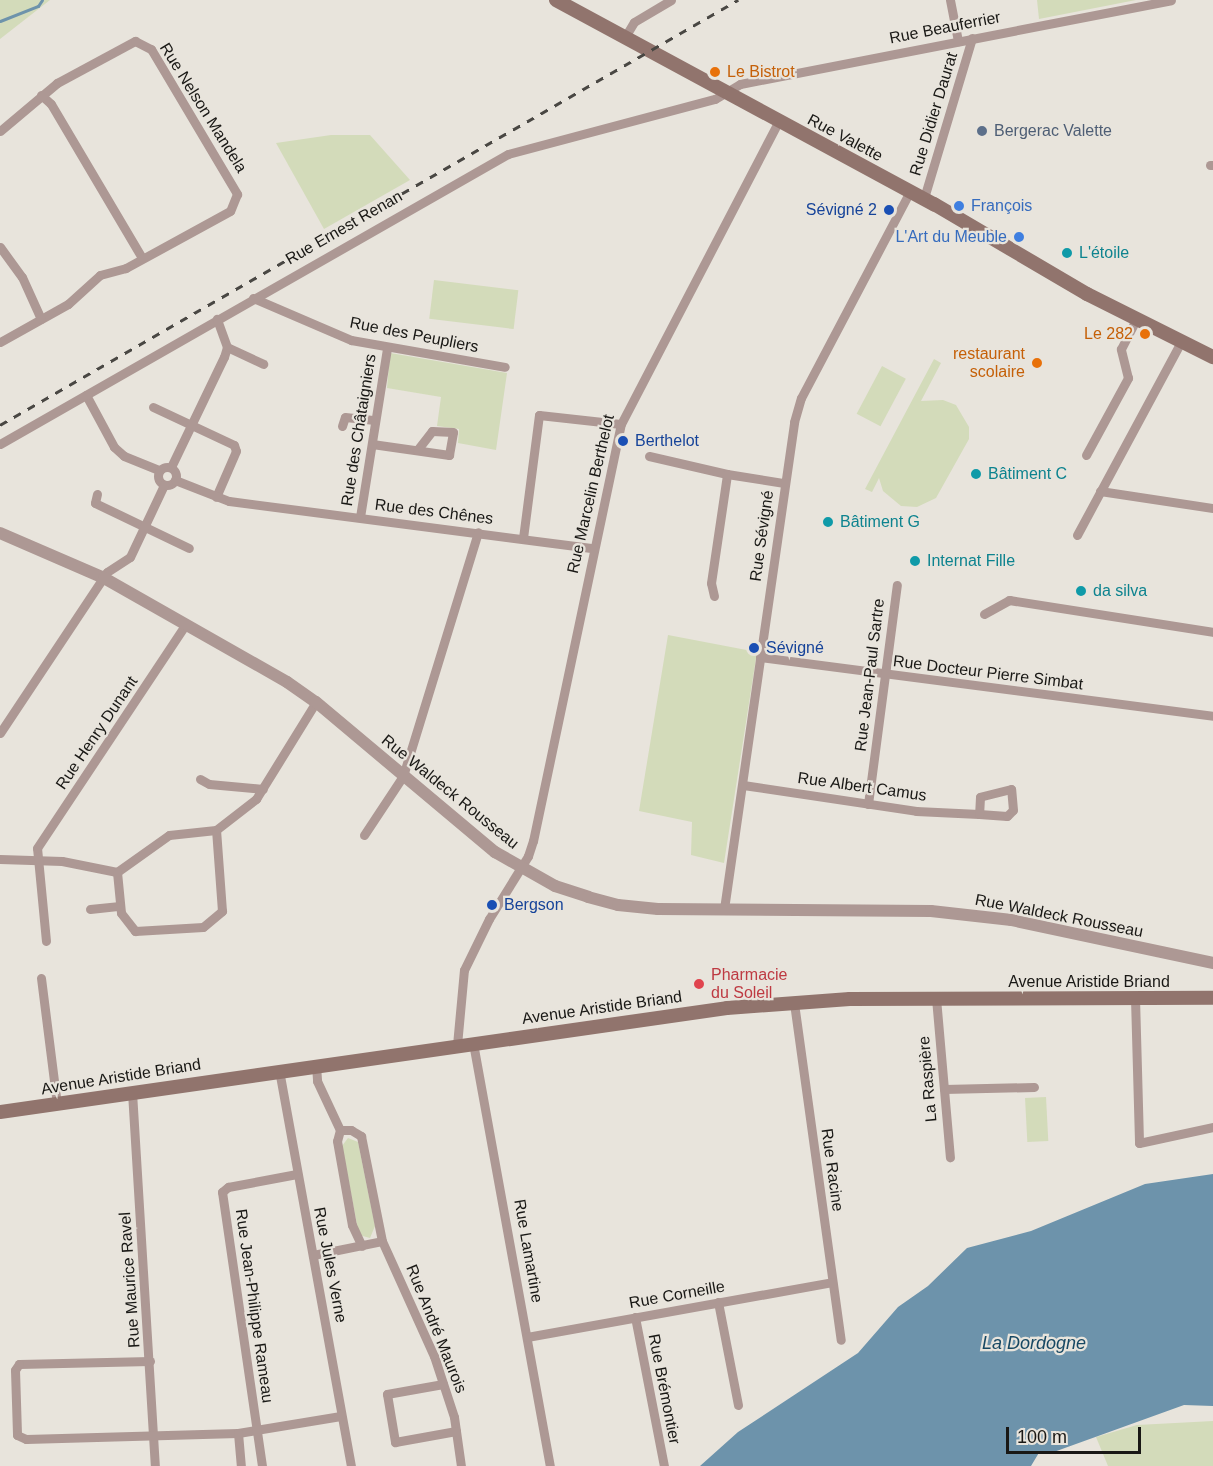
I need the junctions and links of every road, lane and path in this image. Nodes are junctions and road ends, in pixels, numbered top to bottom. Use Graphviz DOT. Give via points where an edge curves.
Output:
graph roads {
  1 [pos="558,0"];
  2 [pos="671,0"];
  3 [pos="950,0"];
  4 [pos="1171,0"];
  5 [pos="625,37"];
  6 [pos="972,38"];
  7 [pos="958,41"];
  8 [pos="727,92"];
  9 [pos="41,95"];
  10 [pos="779,120"];
  11 [pos="0,131"];
  12 [pos="910,191"];
  13 [pos="924,198"];
  14 [pos="0,247"];
  15 [pos="142,258"];
  16 [pos="1048,269"];
  17 [pos="253,298"];
  18 [pos="40,319"];
  19 [pos="217,319"];
  20 [pos="1136,320"];
  21 [pos="1159,329"];
  22 [pos="1182,340"];
  23 [pos="0,342"];
  24 [pos="227,347"];
  25 [pos="387,348"];
  26 [pos="1213,357"];
  27 [pos="263,364"];
  28 [pos="505,367"];
  29 [pos="86,395"];
  30 [pos="153,407"];
  31 [pos="375,420"];
  32 [pos="621,424"];
  33 [pos="191,425"];
  34 [pos="342,426"];
  35 [pos="0,444"];
  36 [pos="372,444"];
  37 [pos="417,450"];
  38 [pos="1086,454"];
  39 [pos="649,456"];
  40 [pos="171,467"];
  41 [pos="159,470"];
  42 [pos="727,474"];
  43 [pos="175,480"];
  44 [pos="784,483"];
  45 [pos="164,484"];
  46 [pos="1100,491"];
  47 [pos="97,494"];
  48 [pos="216,497"];
  49 [pos="1213,508"];
  50 [pos="360,517"];
  51 [pos="145,527"];
  52 [pos="478,532"];
  53 [pos="0,533"];
  54 [pos="1077,535"];
  55 [pos="523,538"];
  56 [pos="189,548"];
  57 [pos="593,548"];
  58 [pos="104,578"];
  59 [pos="897,585"];
  60 [pos="714,596"];
  61 [pos="984,614"];
  62 [pos="186,624"];
  63 [pos="1213,632"];
  64 [pos="760,657"];
  65 [pos="885,675"];
  66 [pos="316,702"];
  67 [pos="1213,716"];
  68 [pos="0,733"];
  69 [pos="403,776"];
  70 [pos="200,779"];
  71 [pos="743,785"];
  72 [pos="263,789"];
  73 [pos="868,804"];
  74 [pos="979,814"];
  75 [pos="216,830"];
  76 [pos="364,835"];
  77 [pos="0,859"];
  78 [pos="37,859"];
  79 [pos="521,867"];
  80 [pos="117,872"];
  81 [pos="120,906"];
  82 [pos="90,909"];
  83 [pos="724,909"];
  84 [pos="46,941"];
  85 [pos="1213,963"];
  86 [pos="41,978"];
  87 [pos="936,998"];
  88 [pos="1135,998"];
  89 [pos="1213,998"];
  90 [pos="794,1003"];
  91 [pos="472,1043"];
  92 [pos="457,1045"];
  93 [pos="316,1065"];
  94 [pos="279,1070"];
  95 [pos="1034,1087"];
  96 [pos="944,1089"];
  97 [pos="132,1092"];
  98 [pos="57,1104"];
  99 [pos="0,1112"];
  100 [pos="1213,1127"];
  101 [pos="340,1130"];
  102 [pos="950,1157"];
  103 [pos="297,1174"];
  104 [pos="382,1241"];
  105 [pos="362,1246"];
  106 [pos="314,1255"];
  107 [pos="832,1282"];
  108 [pos="718,1302"];
  109 [pos="635,1317"];
  110 [pos="527,1337"];
  111 [pos="841,1340"];
  112 [pos="150,1361"];
  113 [pos="443,1384"];
  114 [pos="738,1405"];
  115 [pos="341,1416"];
  116 [pos="256,1430"];
  117 [pos="456,1431"];
  118 [pos="238,1433"];
  119 [pos="154,1436"];
  120 [pos="155,1466"];
  121 [pos="241,1466"];
  122 [pos="262,1466"];
  123 [pos="351,1466"];
  124 [pos="461,1466"];
  125 [pos="550,1466"];
  126 [pos="664,1466"];
  1 -- 5 [label="main road, Rue Valette"];
  2 -- 5 [label="street" via="634,22"];
  3 -- 7 [label="street"];
  4 -- 6 [label="street, Rue Beauferrier"];
  5 -- 8 [label="main road, Rue Valette"];
  6 -- 7 [label="street, Rue Beauferrier"];
  6 -- 13 [label="street, Rue Didier Daurat"];
  7 -- 8 [label="street, Rue Beauferrier" via="740,84"];
  8 -- 10 [label="main road, Rue Valette"];
  8 -- 17 [label="street, Rue Ernest Renan" via="715,99 508,154"];
  9 -- 11 [label="street, Rue Nelson Mandela"];
  9 -- 15 [label="street" via="51,104"];
  9 -- 15 [label="street, Rue Nelson Mandela" via="127,43 135,41 152,50 237,194 230,211"];
  10 -- 12 [label="main road, Rue Valette"];
  10 -- 32 [label="street, Rue Marcelin Berthelot"];
  12 -- 13 [label="main road, Rue Valette"];
  12 -- 44 [label="street, Rue Sévigné" via="801,398"];
  13 -- 16 [label="main road, Rue Valette"];
  14 -- 18 [label="street" via="22,277"];
  15 -- 18 [label="street, Rue Nelson Mandela" via="100,275 69,304"];
  16 -- 20 [label="main road, Rue Valette"];
  16 -- 21 [label="main road, Rue Valette" via="1140,313"];
  17 -- 19 [label="street, Rue Ernest Renan"];
  17 -- 25 [label="street, Rue des Peupliers" via="351,340"];
  18 -- 23 [label="street, Rue Nelson Mandela"];
  19 -- 24 [label="street"];
  19 -- 29 [label="street, Rue Ernest Renan"];
  20 -- 21 [label="main road, Rue Valette"];
  20 -- 38 [label="street" via="1121,349 1128,378"];
  21 -- 22 [label="main road, Rue Valette"];
  22 -- 26 [label="main road, Rue Valette"];
  22 -- 46 [label="street"];
  24 -- 27 [label="street"];
  24 -- 33 [label="street"];
  25 -- 28 [label="street, Rue des Peupliers"];
  25 -- 31 [label="street, Rue des Châtaigniers"];
  29 -- 35 [label="street, Rue Ernest Renan"];
  29 -- 41 [label="street" via="114,447 124,456"];
  30 -- 33 [label="street"];
  31 -- 34 [label="street" via="345,417"];
  31 -- 36 [label="street, Rue des Châtaigniers"];
  32 -- 55 [label="street" via="539,415"];
  32 -- 57 [label="street, Rue Marcelin Berthelot"];
  33 -- 40 [label="street"];
  33 -- 48 [label="street" via="234,445 236,451"];
  36 -- 37 [label="street"];
  36 -- 50 [label="street, Rue des Châtaigniers"];
  39 -- 42 [label="street"];
  40 -- 41 [label="street"];
  40 -- 43 [label="street"];
  41 -- 45 [label="street" via="158,478"];
  42 -- 44 [label="street"];
  42 -- 60 [label="street" via="711,583"];
  43 -- 45 [label="street"];
  43 -- 48 [label="street, Rue des Chênes"];
  44 -- 64 [label="street, Rue Sévigné"];
  45 -- 51 [label="street"];
  46 -- 49 [label="street"];
  46 -- 54 [label="street"];
  47 -- 51 [label="street" via="95,503"];
  48 -- 50 [label="street, Rue des Chênes"];
  50 -- 52 [label="street, Rue des Chênes"];
  51 -- 56 [label="street"];
  51 -- 58 [label="street" via="130,557"];
  52 -- 55 [label="street, Rue des Chênes"];
  52 -- 69 [label="street"];
  53 -- 58 [label="street, Rue Waldeck Rousseau"];
  55 -- 57 [label="street, Rue des Chênes"];
  57 -- 79 [label="street, Rue Marcelin Berthelot" via="533,841"];
  58 -- 62 [label="street, Rue Waldeck Rousseau"];
  58 -- 68 [label="street"];
  59 -- 65 [label="street, Rue Jean-Paul Sartre"];
  61 -- 63 [label="street" via="1009,600"];
  62 -- 66 [label="street, Rue Waldeck Rousseau"];
  62 -- 78 [label="street, Rue Henry Dunant" via="37,848"];
  64 -- 65 [label="street, Rue Docteur Pierre Simbat"];
  64 -- 71 [label="street, Rue Sévigné"];
  65 -- 67 [label="street, Rue Docteur Pierre Simbat"];
  65 -- 73 [label="street, Rue Jean-Paul Sartre"];
  66 -- 69 [label="street, Rue Waldeck Rousseau"];
  66 -- 72 [label="street"];
  69 -- 76 [label="street"];
  69 -- 79 [label="street, Rue Waldeck Rousseau" via="495,852"];
  70 -- 72 [label="street" via="208,784"];
  71 -- 73 [label="street, Rue Albert Camus"];
  71 -- 83 [label="street, Rue Sévigné"];
  72 -- 75 [label="street" via="237,816"];
  73 -- 74 [label="street, Rue Albert Camus"];
  75 -- 80 [label="street" via="169,835"];
  75 -- 81 [label="street" via="222,911 213,921 203,927 135,931 127,924"];
  77 -- 78 [label="street"];
  78 -- 80 [label="street"];
  78 -- 84 [label="street"];
  79 -- 83 [label="street, Rue Waldeck Rousseau" via="555,886 618,905"];
  79 -- 92 [label="street, Rue Marcelin Berthelot" via="464,970"];
  80 -- 81 [label="street"];
  81 -- 82 [label="street"];
  83 -- 85 [label="street, Rue Waldeck Rousseau" via="931,910 1011,920"];
  86 -- 98 [label="street"];
  87 -- 88 [label="main road, Avenue Aristide Briand"];
  87 -- 90 [label="main road, Avenue Aristide Briand"];
  87 -- 96 [label="street, La Raspière"];
  88 -- 89 [label="main road, Avenue Aristide Briand"];
  88 -- 100 [label="street" via="1139,1143"];
  90 -- 91 [label="main road, Avenue Aristide Briand" via="727,1008"];
  90 -- 107 [label="street, Rue Racine"];
  91 -- 92 [label="main road, Avenue Aristide Briand"];
  91 -- 110 [label="street, Rue Lamartine"];
  92 -- 93 [label="main road, Avenue Aristide Briand"];
  93 -- 94 [label="main road, Avenue Aristide Briand"];
  93 -- 101 [label="street" via="317,1081"];
  94 -- 97 [label="main road, Avenue Aristide Briand"];
  94 -- 103 [label="street, Rue Jules Verne"];
  95 -- 96 [label="street"];
  96 -- 102 [label="street, La Raspière"];
  97 -- 98 [label="main road, Avenue Aristide Briand"];
  97 -- 112 [label="street, Rue Maurice Ravel"];
  98 -- 99 [label="main road, Avenue Aristide Briand"];
  101 -- 104 [label="street, Rue André Maurois" via="351,1130 361,1136"];
  101 -- 105 [label="street" via="337,1141 352,1225"];
  103 -- 106 [label="street, Rue Jules Verne"];
  103 -- 116 [label="street, Rue Jean-Philippe Rameau" via="228,1187 222,1192"];
  104 -- 105 [label="street"];
  104 -- 113 [label="street, Rue André Maurois"];
  105 -- 106 [label="street"];
  106 -- 115 [label="street, Rue Jules Verne"];
  107 -- 108 [label="street, Rue Corneille"];
  107 -- 111 [label="street, Rue Racine"];
  108 -- 109 [label="street, Rue Corneille"];
  108 -- 114 [label="street"];
  109 -- 110 [label="street, Rue Corneille"];
  109 -- 126 [label="street, Rue Brémontier"];
  110 -- 125 [label="street, Rue Lamartine"];
  112 -- 119 [label="street, Rue Maurice Ravel"];
  112 -- 119 [label="street" via="19,1364 15,1370 17,1435 26,1439"];
  113 -- 117 [label="street, Rue André Maurois"];
  113 -- 117 [label="street" via="387,1394 396,1442"];
  115 -- 116 [label="street"];
  115 -- 123 [label="street, Rue Jules Verne"];
  116 -- 118 [label="street"];
  116 -- 122 [label="street, Rue Jean-Philippe Rameau"];
  117 -- 124 [label="street, Rue André Maurois"];
  118 -- 119 [label="street"];
  118 -- 121 [label="street"];
  119 -- 120 [label="street, Rue Maurice Ravel"];
}
